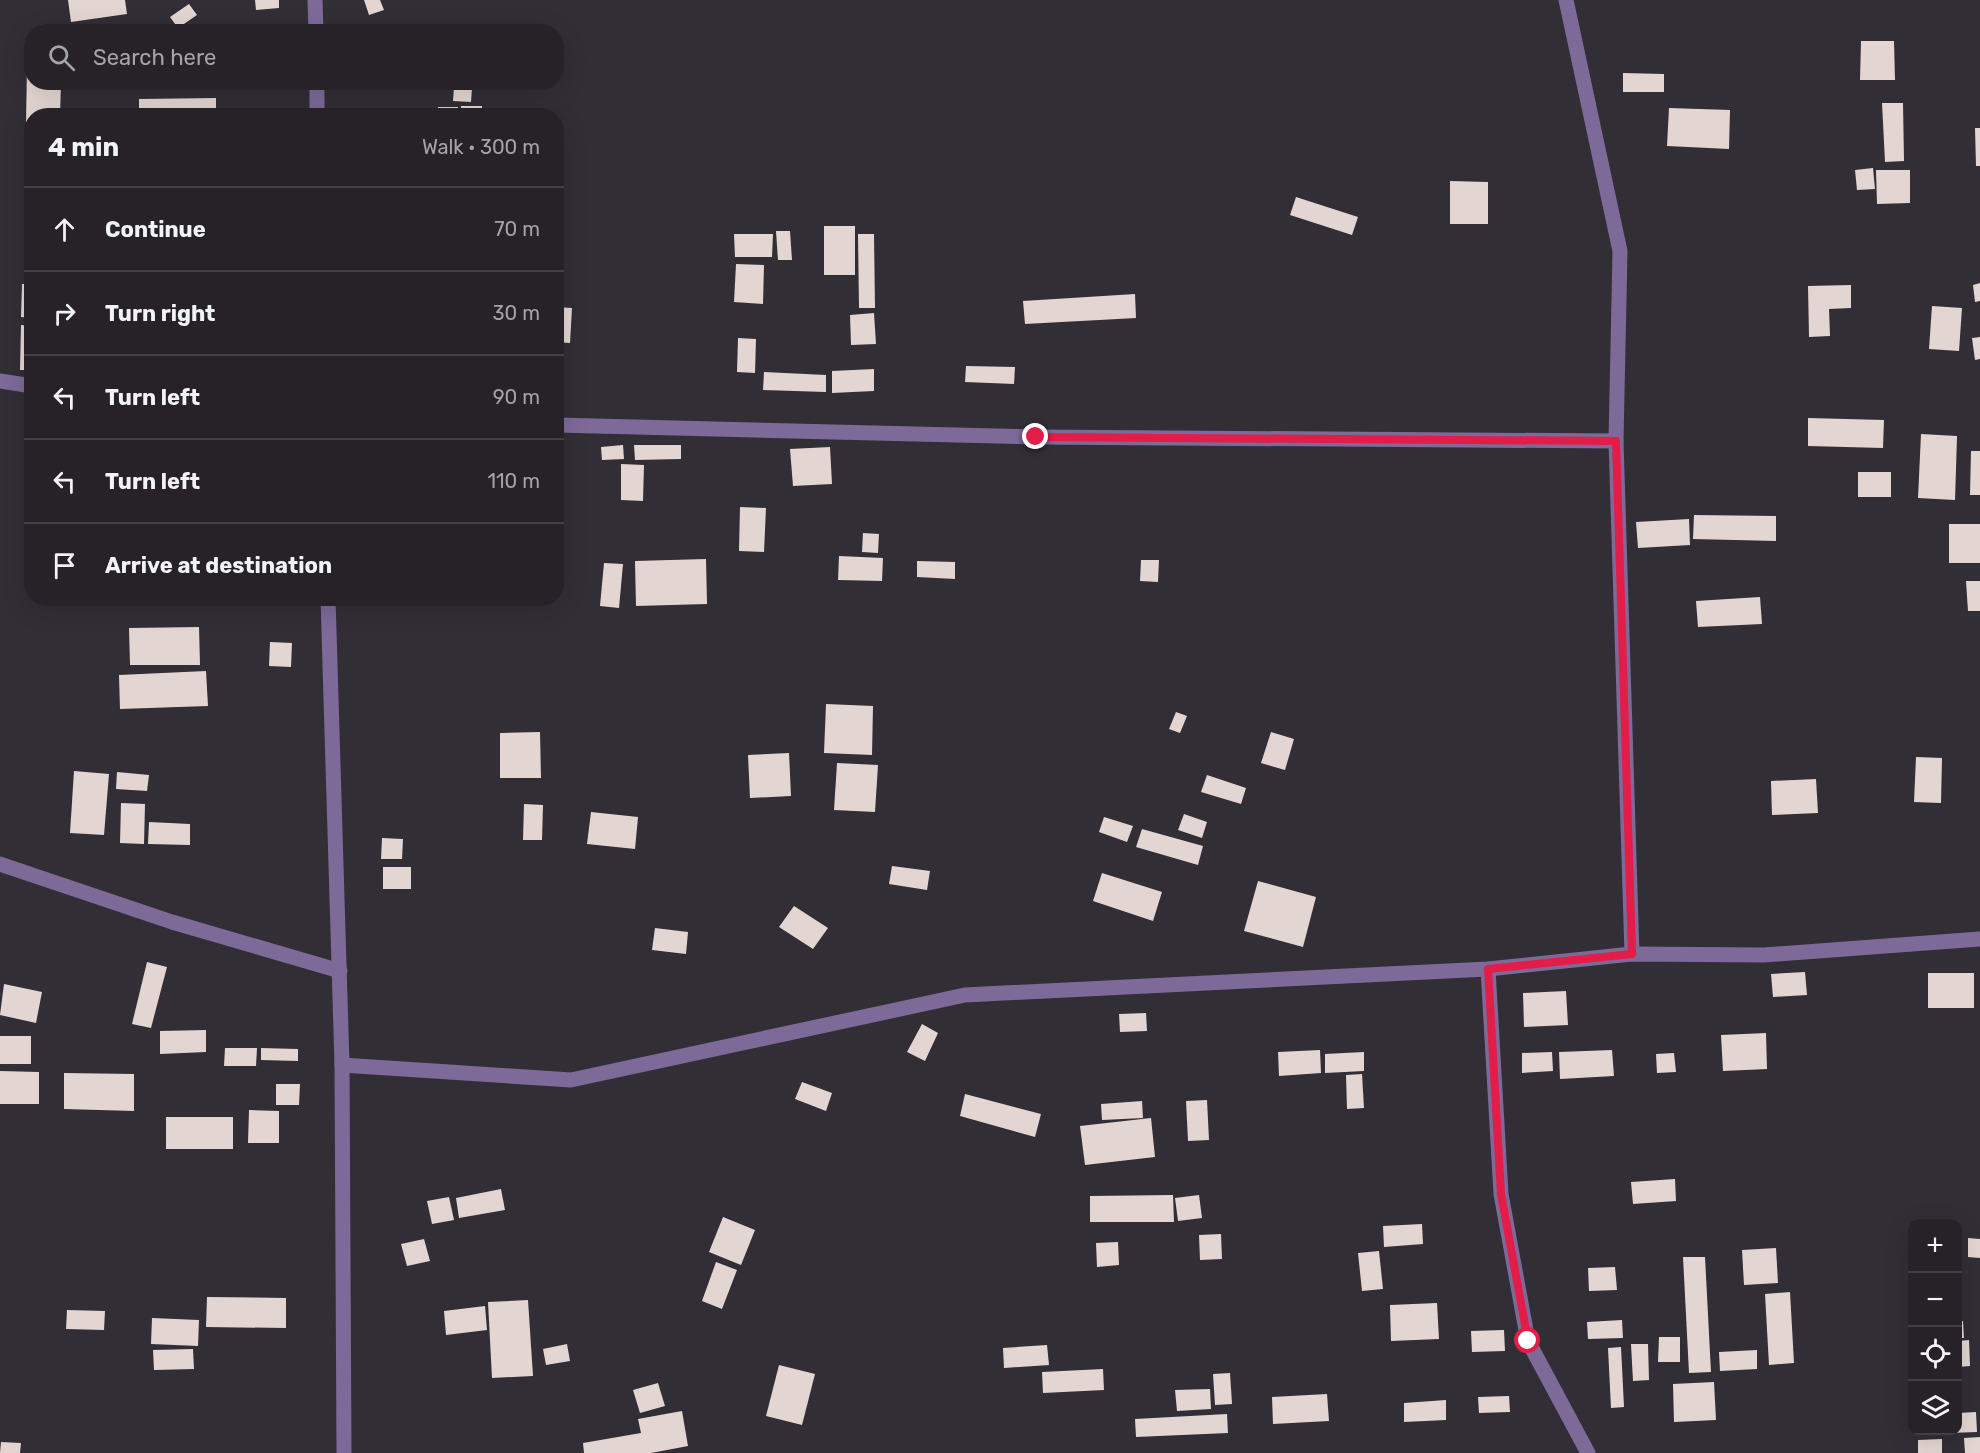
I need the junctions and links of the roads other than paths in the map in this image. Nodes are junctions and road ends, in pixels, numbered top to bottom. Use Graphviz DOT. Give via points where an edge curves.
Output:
graph roads {
  1 [pos="315,0"];
  2 [pos="1566,0"];
  3 [pos="316,24"];
  4 [pos="317,90"];
  5 [pos="317,108"];
  6 [pos="0,381"];
  7 [pos="24,385"];
  8 [pos="564,424"];
  9 [pos="1616,441"];
  10 [pos="328,606"];
  11 [pos="0,864"];
  12 [pos="1980,939"];
  13 [pos="1632,954"];
  14 [pos="1488,969"];
  15 [pos="340,971"];
  16 [pos="342,1065"];
  17 [pos="344,1453"];
  18 [pos="1587,1453"];
  1 -- 3 [label="street"];
  2 -- 9 [label="street" via="1620,251"];
  4 -- 5 [label="street"];
  6 -- 7 [label="street"];
  8 -- 9 [label="street" via="1036,437"];
  9 -- 13 [label="street"];
  10 -- 15 [label="street"];
  11 -- 15 [label="street" via="172,922"];
  12 -- 13 [label="street" via="1764,955"];
  13 -- 14 [label="street"];
  14 -- 16 [label="street" via="965,995 572,1080"];
  14 -- 18 [label="street" via="1501,1194 1528,1341"];
  15 -- 16 [label="street"];
  16 -- 17 [label="street"];
}
